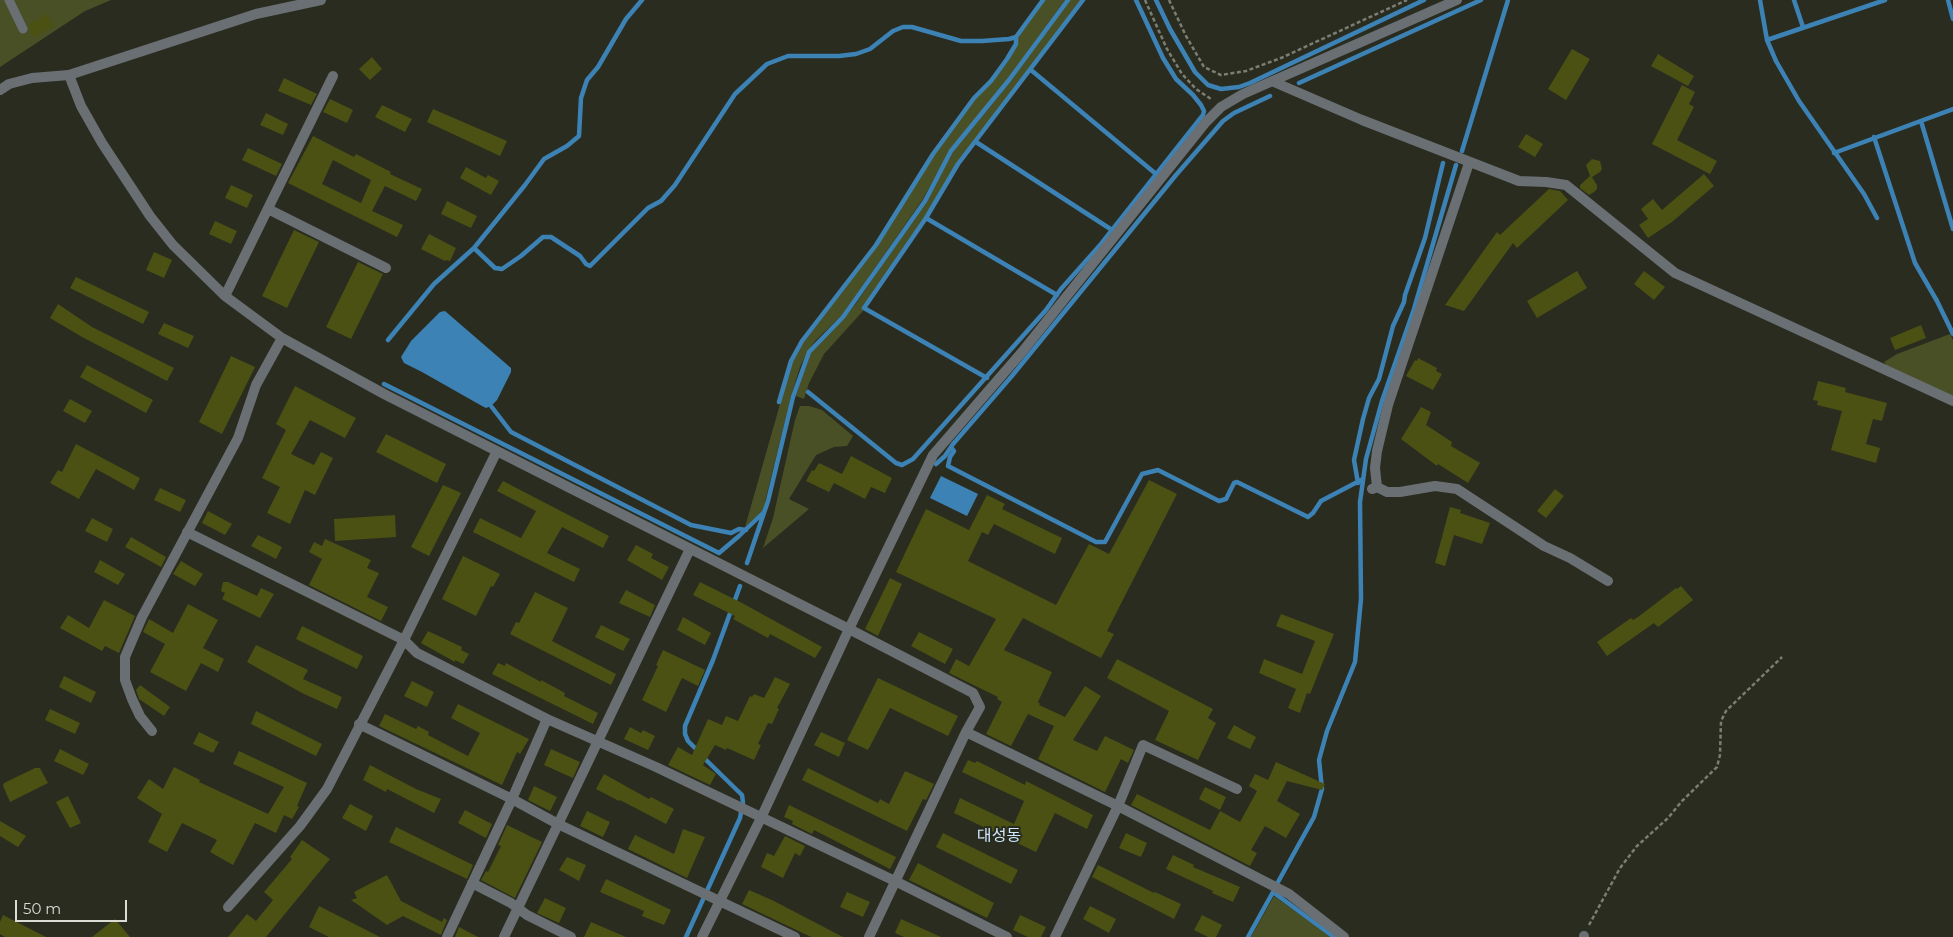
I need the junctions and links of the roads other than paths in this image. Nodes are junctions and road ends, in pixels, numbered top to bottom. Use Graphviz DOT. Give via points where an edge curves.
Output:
graph roads {
  1 [pos="9,0"];
  2 [pos="321,0"];
  3 [pos="1457,0"];
  4 [pos="23,29"];
  5 [pos="69,75"];
  6 [pos="334,76"];
  7 [pos="1274,82"];
  8 [pos="0,90"];
  9 [pos="1469,162"];
  10 [pos="268,209"];
  11 [pos="386,268"];
  12 [pos="225,296"];
  13 [pos="282,338"];
  14 [pos="1953,401"];
  15 [pos="497,451"];
  16 [pos="187,532"];
  17 [pos="690,549"];
  18 [pos="1608,581"];
  19 [pos="849,629"];
  20 [pos="404,640"];
  21 [pos="547,719"];
  22 [pos="359,724"];
  23 [pos="152,731"];
  24 [pos="966,732"];
  25 [pos="598,740"];
  26 [pos="1237,789"];
  27 [pos="512,799"];
  28 [pos="1118,806"];
  29 [pos="760,818"];
  30 [pos="558,824"];
  31 [pos="897,882"];
  32 [pos="472,883"];
  33 [pos="715,899"];
  34 [pos="228,907"];
  35 [pos="518,907"];
  36 [pos="447,937"];
  37 [pos="504,937"];
  38 [pos="571,937"];
  39 [pos="702,937"];
  40 [pos="794,937"];
  41 [pos="869,937"];
  42 [pos="1007,937"];
  43 [pos="1055,937"];
  44 [pos="1344,937"];
  1 -- 4 [label="lane"];
  2 -- 5 [label="street" via="256,14"];
  3 -- 7 [label="street"];
  5 -- 8 [label="street" via="32,78"];
  5 -- 12 [label="street" via="81,106 102,144 150,216 173,245"];
  6 -- 10 [label="street"];
  7 -- 9 [label="street"];
  7 -- 19 [label="street" via="1221,106 1206,122 1022,352 933,455"];
  9 -- 14 [label="street" via="1519,181 1566,185 1675,273"];
  9 -- 18 [label="street" via="1388,405 1376,451 1374,488 1387,492 1435,486 1456,489 1544,546"];
  10 -- 11 [label="street"];
  10 -- 12 [label="street"];
  12 -- 13 [label="street"];
  13 -- 15 [label="street"];
  13 -- 16 [label="street" via="256,385 238,438"];
  15 -- 17 [label="street"];
  15 -- 20 [label="street"];
  16 -- 20 [label="street"];
  16 -- 23 [label="street" via="142,617 125,657 126,680 132,699"];
  17 -- 19 [label="street"];
  17 -- 25 [label="street"];
  19 -- 24 [label="street" via="974,693 980,707"];
  19 -- 29 [label="street"];
  20 -- 21 [label="street" via="417,654"];
  20 -- 22 [label="street"];
  21 -- 25 [label="street"];
  21 -- 27 [label="street"];
  22 -- 27 [label="street"];
  22 -- 34 [label="street" via="327,789 315,806"];
  24 -- 28 [label="street"];
  24 -- 31 [label="street"];
  25 -- 29 [label="street"];
  25 -- 30 [label="street"];
  26 -- 28 [label="street" via="1143,745"];
  27 -- 30 [label="street"];
  27 -- 32 [label="street"];
  28 -- 43 [label="street"];
  28 -- 44 [label="street" via="1289,894"];
  29 -- 31 [label="street"];
  29 -- 33 [label="street"];
  30 -- 33 [label="street"];
  30 -- 35 [label="street"];
  31 -- 41 [label="street"];
  31 -- 42 [label="street"];
  32 -- 35 [label="street"];
  32 -- 36 [label="street"];
  33 -- 39 [label="street"];
  33 -- 40 [label="street"];
  35 -- 37 [label="street"];
  35 -- 38 [label="street" via="527,915"];
}
